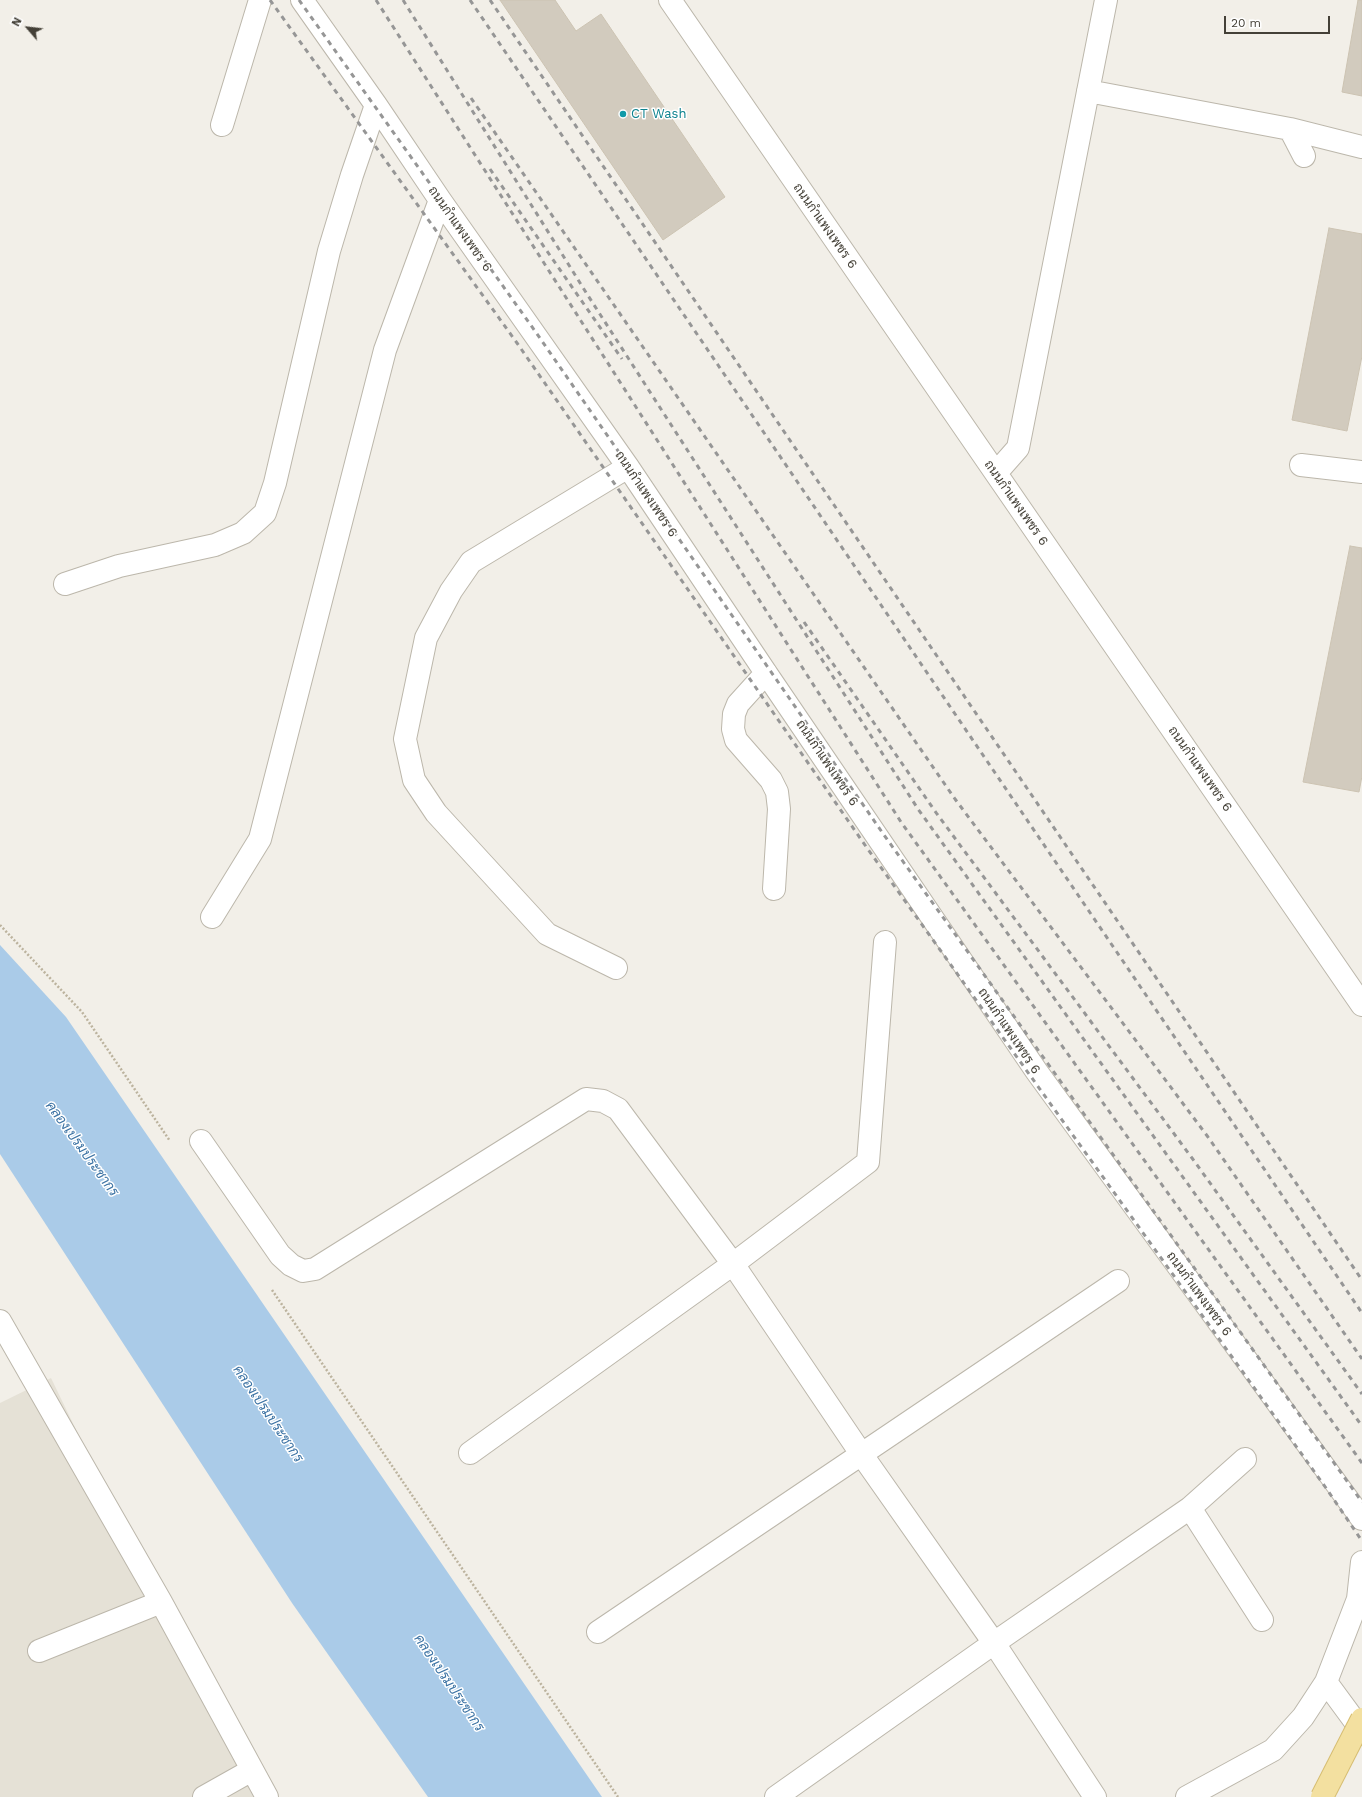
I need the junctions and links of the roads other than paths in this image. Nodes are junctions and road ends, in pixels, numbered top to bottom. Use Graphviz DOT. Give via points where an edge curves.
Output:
graph roads {
  1 [pos="260,0"];
  2 [pos="302,0"];
  3 [pos="670,0"];
  4 [pos="1106,0"];
  5 [pos="1088,92"];
  6 [pos="376,105"];
  7 [pos="222,125"];
  8 [pos="1290,129"];
  9 [pos="1362,147"];
  10 [pos="1304,156"];
  11 [pos="440,200"];
  12 [pos="1301,465"];
  13 [pos="628,467"];
  14 [pos="1362,472"];
  15 [pos="996,473"];
  16 [pos="65,584"];
  17 [pos="766,673"];
  18 [pos="774,889"];
  19 [pos="212,917"];
  20 [pos="886,942"];
  21 [pos="616,968"];
  22 [pos="1362,1005"];
  23 [pos="202,1141"];
  24 [pos="733,1264"];
  25 [pos="1118,1281"];
  26 [pos="0,1322"];
  27 [pos="470,1453"];
  28 [pos="862,1455"];
  29 [pos="1245,1459"];
  30 [pos="1190,1508"];
  31 [pos="1362,1519"];
  32 [pos="1362,1562"];
  33 [pos="161,1602"];
  34 [pos="1262,1620"];
  35 [pos="598,1632"];
  36 [pos="994,1643"];
  37 [pos="39,1651"];
  38 [pos="1326,1682"];
  39 [pos="1362,1719"];
  40 [pos="1362,1731"];
  41 [pos="252,1770"];
  42 [pos="204,1797"];
  43 [pos="266,1797"];
  44 [pos="776,1797"];
  45 [pos="1096,1797"];
  46 [pos="1187,1797"];
  47 [pos="1322,1797"];
  1 -- 7 [label="street"];
  2 -- 6 [label="street, ถนนกำแพงเพชร 6"];
  3 -- 15 [label="street, ถนนกำแพงเพชร 6"];
  4 -- 5 [label="street"];
  5 -- 8 [label="street"];
  5 -- 15 [label="street" via="1018,448"];
  6 -- 11 [label="street, ถนนกำแพงเพชร 6"];
  6 -- 16 [label="street" via="329,251 275,483 265,513 243,533 215,545 119,566"];
  8 -- 9 [label="street"];
  8 -- 10 [label="street"];
  11 -- 13 [label="street, ถนนกำแพงเพชร 6"];
  11 -- 19 [label="street" via="386,350 260,839"];
  12 -- 14 [label="street"];
  13 -- 17 [label="street, ถนนกำแพงเพชร 6"];
  13 -- 21 [label="street" via="471,562 451,591 426,638 405,739 414,780 436,813 547,934"];
  15 -- 22 [label="street, ถนนกำแพงเพชร 6"];
  17 -- 18 [label="street" via="738,704 733,729 736,740 771,780 777,792"];
  17 -- 31 [label="street, ถนนกำแพงเพชร 6" via="1037,1072"];
  20 -- 24 [label="street" via="868,1162"];
  23 -- 24 [label="street" via="280,1256 290,1265 303,1271 315,1269 586,1099 603,1101 618,1109"];
  24 -- 27 [label="street"];
  24 -- 28 [label="street"];
  25 -- 28 [label="street"];
  26 -- 33 [label="street"];
  28 -- 35 [label="street"];
  28 -- 36 [label="street"];
  29 -- 30 [label="street"];
  30 -- 34 [label="street"];
  30 -- 36 [label="street"];
  32 -- 38 [label="street" via="1358,1599"];
  33 -- 37 [label="street"];
  33 -- 41 [label="street"];
  36 -- 44 [label="street"];
  36 -- 45 [label="street"];
  38 -- 40 [label="street"];
  38 -- 46 [label="street" via="1303,1718 1273,1750"];
  39 -- 47 [label="main road, bridge"];
  41 -- 42 [label="street"];
  41 -- 43 [label="street"];
}
